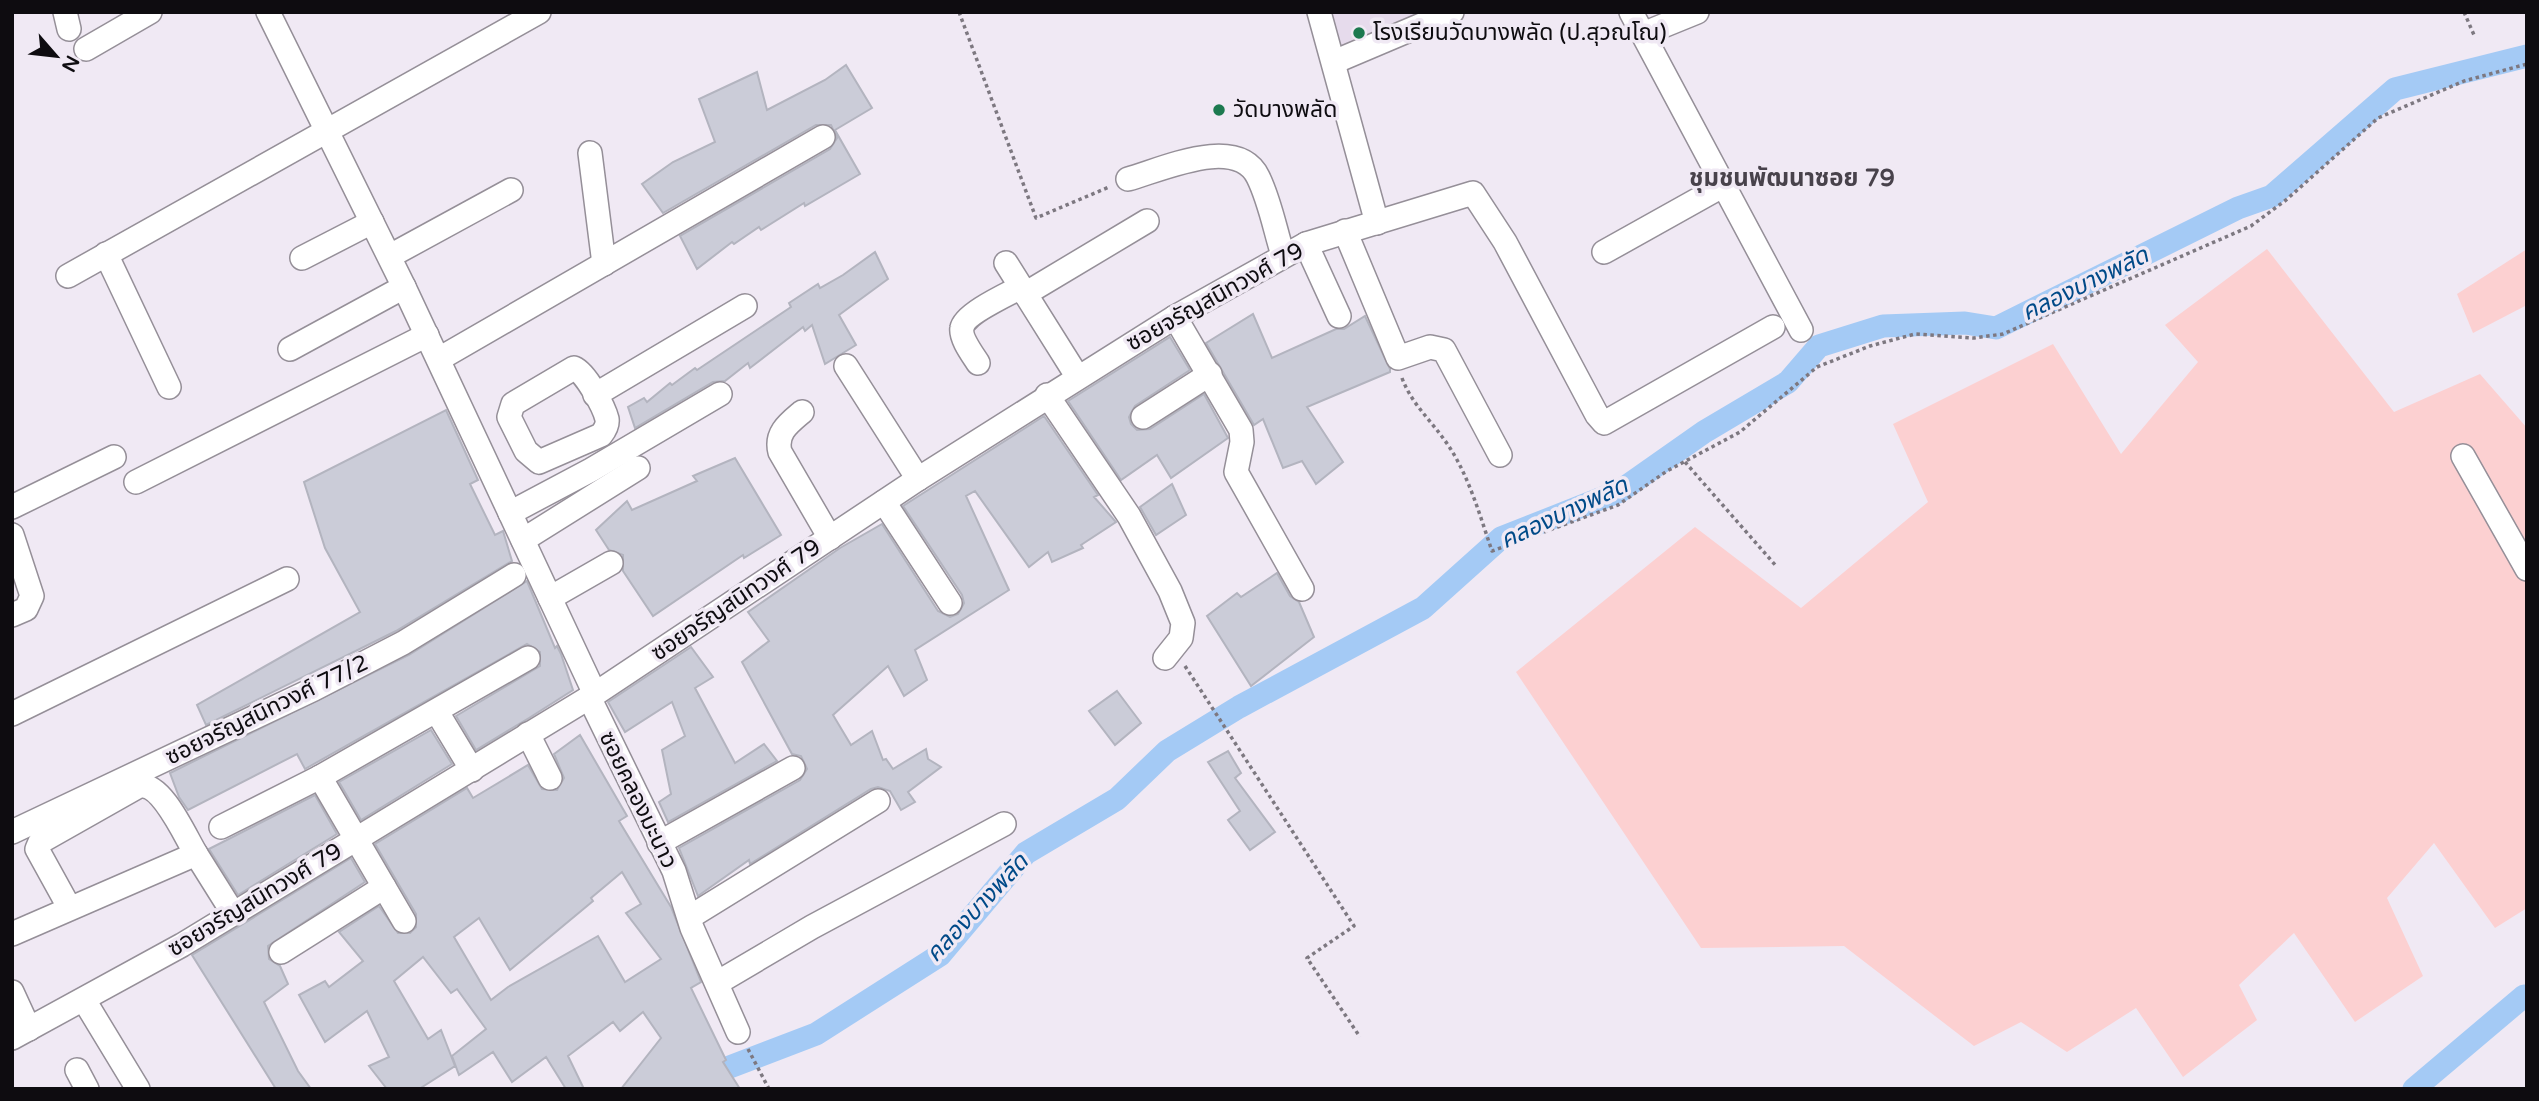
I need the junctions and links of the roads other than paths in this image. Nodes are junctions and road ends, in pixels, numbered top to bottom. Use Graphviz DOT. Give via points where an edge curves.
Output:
graph roads {
  1 [pos="150,12"];
  2 [pos="268,12"];
  3 [pos="539,12"];
  4 [pos="1319,12"];
  5 [pos="1452,12"];
  6 [pos="1631,12"];
  7 [pos="1697,12"];
  8 [pos="1643,34"];
  9 [pos="86,49"];
  10 [pos="1334,62"];
  11 [pos="325,130"];
  12 [pos="823,137"];
  13 [pos="590,153"];
  14 [pos="1128,180"];
  15 [pos="1724,185"];
  16 [pos="511,190"];
  17 [pos="1147,221"];
  18 [pos="372,222"];
  19 [pos="1377,223"];
  20 [pos="1345,231"];
  21 [pos="1306,244"];
  22 [pos="1604,252"];
  23 [pos="106,254"];
  24 [pos="1283,255"];
  25 [pos="390,257"];
  26 [pos="302,258"];
  27 [pos="1006,263"];
  28 [pos="604,264"];
  29 [pos="68,276"];
  30 [pos="404,287"];
  31 [pos="1023,291"];
  32 [pos="745,306"];
  33 [pos="1339,316"];
  34 [pos="1175,317"];
  35 [pos="1773,327"];
  36 [pos="1801,330"];
  37 [pos="427,335"];
  38 [pos="290,349"];
  39 [pos="439,359"];
  40 [pos="978,363"];
  41 [pos="846,366"];
  42 [pos="1210,374"];
  43 [pos="1077,376"];
  44 [pos="169,387"];
  45 [pos="720,394"];
  46 [pos="595,395"];
  47 [pos="1047,395"];
  48 [pos="802,412"];
  49 [pos="1143,417"];
  50 [pos="526,451"];
  51 [pos="1500,455"];
  52 [pos="2463,456"];
  53 [pos="114,457"];
  54 [pos="638,468"];
  55 [pos="490,469"];
  56 [pos="918,479"];
  57 [pos="136,482"];
  58 [pos="884,502"];
  59 [pos="12,507"];
  60 [pos="510,513"];
  61 [pos="12,535"];
  62 [pos="830,538"];
  63 [pos="523,540"];
  64 [pos="611,563"];
  65 [pos="2527,569"];
  66 [pos="514,575"];
  67 [pos="287,579"];
  68 [pos="1302,589"];
  69 [pos="550,598"];
  70 [pos="950,603"];
  71 [pos="12,615"];
  72 [pos="1170,653"];
  73 [pos="528,658"];
  74 [pos="592,696"];
  75 [pos="437,712"];
  76 [pos="12,714"];
  77 [pos="528,734"];
  78 [pos="793,768"];
  79 [pos="472,770"];
  80 [pos="320,777"];
  81 [pos="550,778"];
  82 [pos="878,801"];
  83 [pos="1004,824"];
  84 [pos="220,827"];
  85 [pos="12,832"];
  86 [pos="356,838"];
  87 [pos="659,843"];
  88 [pos="196,854"];
  89 [pos="384,887"];
  90 [pos="69,907"];
  91 [pos="688,911"];
  92 [pos="233,914"];
  93 [pos="404,921"];
  94 [pos="12,934"];
  95 [pos="281,952"];
  96 [pos="717,983"];
  97 [pos="12,992"];
  98 [pos="84,1000"];
  99 [pos="21,1034"];
  100 [pos="743,1040"];
  101 [pos="138,1089"];
  1 -- 9 [label="street"];
  2 -- 11 [label="street, ซอยคลองมะนาว"];
  3 -- 11 [label="street"];
  4 -- 10 [label="street"];
  5 -- 10 [label="street"];
  6 -- 8 [label="street"];
  7 -- 8 [label="street"];
  8 -- 15 [label="street"];
  10 -- 19 [label="street"];
  11 -- 18 [label="street, ซอยคลองมะนาว"];
  11 -- 23 [label="street"];
  12 -- 28 [label="street"];
  13 -- 28 [label="street"];
  14 -- 24 [label="street" via="1205,157 1230,155 1258,175"];
  15 -- 22 [label="street"];
  15 -- 36 [label="street"];
  16 -- 25 [label="street"];
  17 -- 31 [label="street"];
  18 -- 25 [label="street, ซอยคลองมะนาว"];
  18 -- 26 [label="street"];
  19 -- 20 [label="street, ซอยจรัญสนิทวงศ์ 79"];
  19 -- 35 [label="street, ซอยจรัญสนิทวงศ์ 79" via="1473,193 1505,242 1604,423"];
  20 -- 21 [label="street, ซอยจรัญสนิทวงศ์ 79"];
  20 -- 51 [label="street" via="1398,358 1430,347 1444,349"];
  21 -- 24 [label="street, ซอยจรัญสนิทวงศ์ 79"];
  21 -- 33 [label="street"];
  23 -- 29 [label="street"];
  23 -- 44 [label="street"];
  24 -- 34 [label="street, ซอยจรัญสนิทวงศ์ 79"];
  25 -- 30 [label="street, ซอยคลองมะนาว"];
  27 -- 31 [label="street"];
  28 -- 39 [label="street"];
  30 -- 37 [label="street, ซอยคลองมะนาว"];
  30 -- 38 [label="street"];
  31 -- 40 [label="street" via="968,318 962,327"];
  31 -- 43 [label="street"];
  32 -- 46 [label="street"];
  34 -- 42 [label="street"];
  34 -- 43 [label="street, ซอยจรัญสนิทวงศ์ 79"];
  37 -- 39 [label="street, ซอยคลองมะนาว"];
  37 -- 57 [label="street"];
  39 -- 55 [label="street, ซอยคลองมะนาว"];
  41 -- 56 [label="street"];
  42 -- 49 [label="street"];
  42 -- 68 [label="street" via="1241,430 1236,472"];
  43 -- 47 [label="street, ซอยจรัญสนิทวงศ์ 79"];
  45 -- 60 [label="street"];
  46 -- 50 [label="street" via="607,420 601,435 539,462"];
  46 -- 50 [label="street" via="575,368 513,404 509,417"];
  47 -- 56 [label="street, ซอยจรัญสนิทวงศ์ 79"];
  47 -- 72 [label="street" via="1129,516 1170,591 1183,623 1181,638"];
  48 -- 62 [label="street" via="782,430 778,443"];
  50 -- 55 [label="street"];
  52 -- 65 [label="street"];
  53 -- 59 [label="street"];
  54 -- 63 [label="street"];
  55 -- 60 [label="street, ซอยคลองมะนาว"];
  56 -- 58 [label="street, ซอยจรัญสนิทวงศ์ 79"];
  58 -- 62 [label="street, ซอยจรัญสนิทวงศ์ 79"];
  58 -- 70 [label="street"];
  60 -- 63 [label="street, ซอยคลองมะนาว"];
  61 -- 71 [label="street" via="32,596 26,608"];
  62 -- 74 [label="street, ซอยจรัญสนิทวงศ์ 79"];
  63 -- 69 [label="street, ซอยคลองมะนาว"];
  64 -- 69 [label="street"];
  66 -- 85 [label="street, ซอยจรัญสนิทวงศ์ 77/2" via="403,643 314,689"];
  67 -- 76 [label="street"];
  69 -- 74 [label="street, ซอยคลองมะนาว"];
  73 -- 75 [label="street"];
  74 -- 77 [label="street, ซอยจรัญสนิทวงศ์ 79"];
  74 -- 87 [label="street, ซอยคลองมะนาว"];
  75 -- 79 [label="street"];
  75 -- 80 [label="street"];
  77 -- 79 [label="street, ซอยจรัญสนิทวงศ์ 79"];
  77 -- 81 [label="street"];
  78 -- 87 [label="street"];
  79 -- 86 [label="street, ซอยจรัญสนิทวงศ์ 79"];
  80 -- 84 [label="street"];
  80 -- 86 [label="street"];
  82 -- 91 [label="street"];
  83 -- 96 [label="street"];
  86 -- 89 [label="street"];
  86 -- 92 [label="street, ซอยจรัญสนิทวงศ์ 79"];
  87 -- 91 [label="street, ซอยคลองมะนาว"];
  88 -- 90 [label="street"];
  88 -- 90 [label="street" via="159,791 139,786 40,842 41,858"];
  88 -- 92 [label="street"];
  89 -- 93 [label="street"];
  89 -- 95 [label="street"];
  90 -- 94 [label="street"];
  91 -- 96 [label="street, ซอยคลองมะนาว"];
  92 -- 98 [label="street, ซอยจรัญสนิทวงศ์ 79"];
  96 -- 100 [label="street, ซอยคลองมะนาว"];
  97 -- 99 [label="street"];
  98 -- 99 [label="street, ซอยจรัญสนิทวงศ์ 79"];
  98 -- 101 [label="street"];
}
